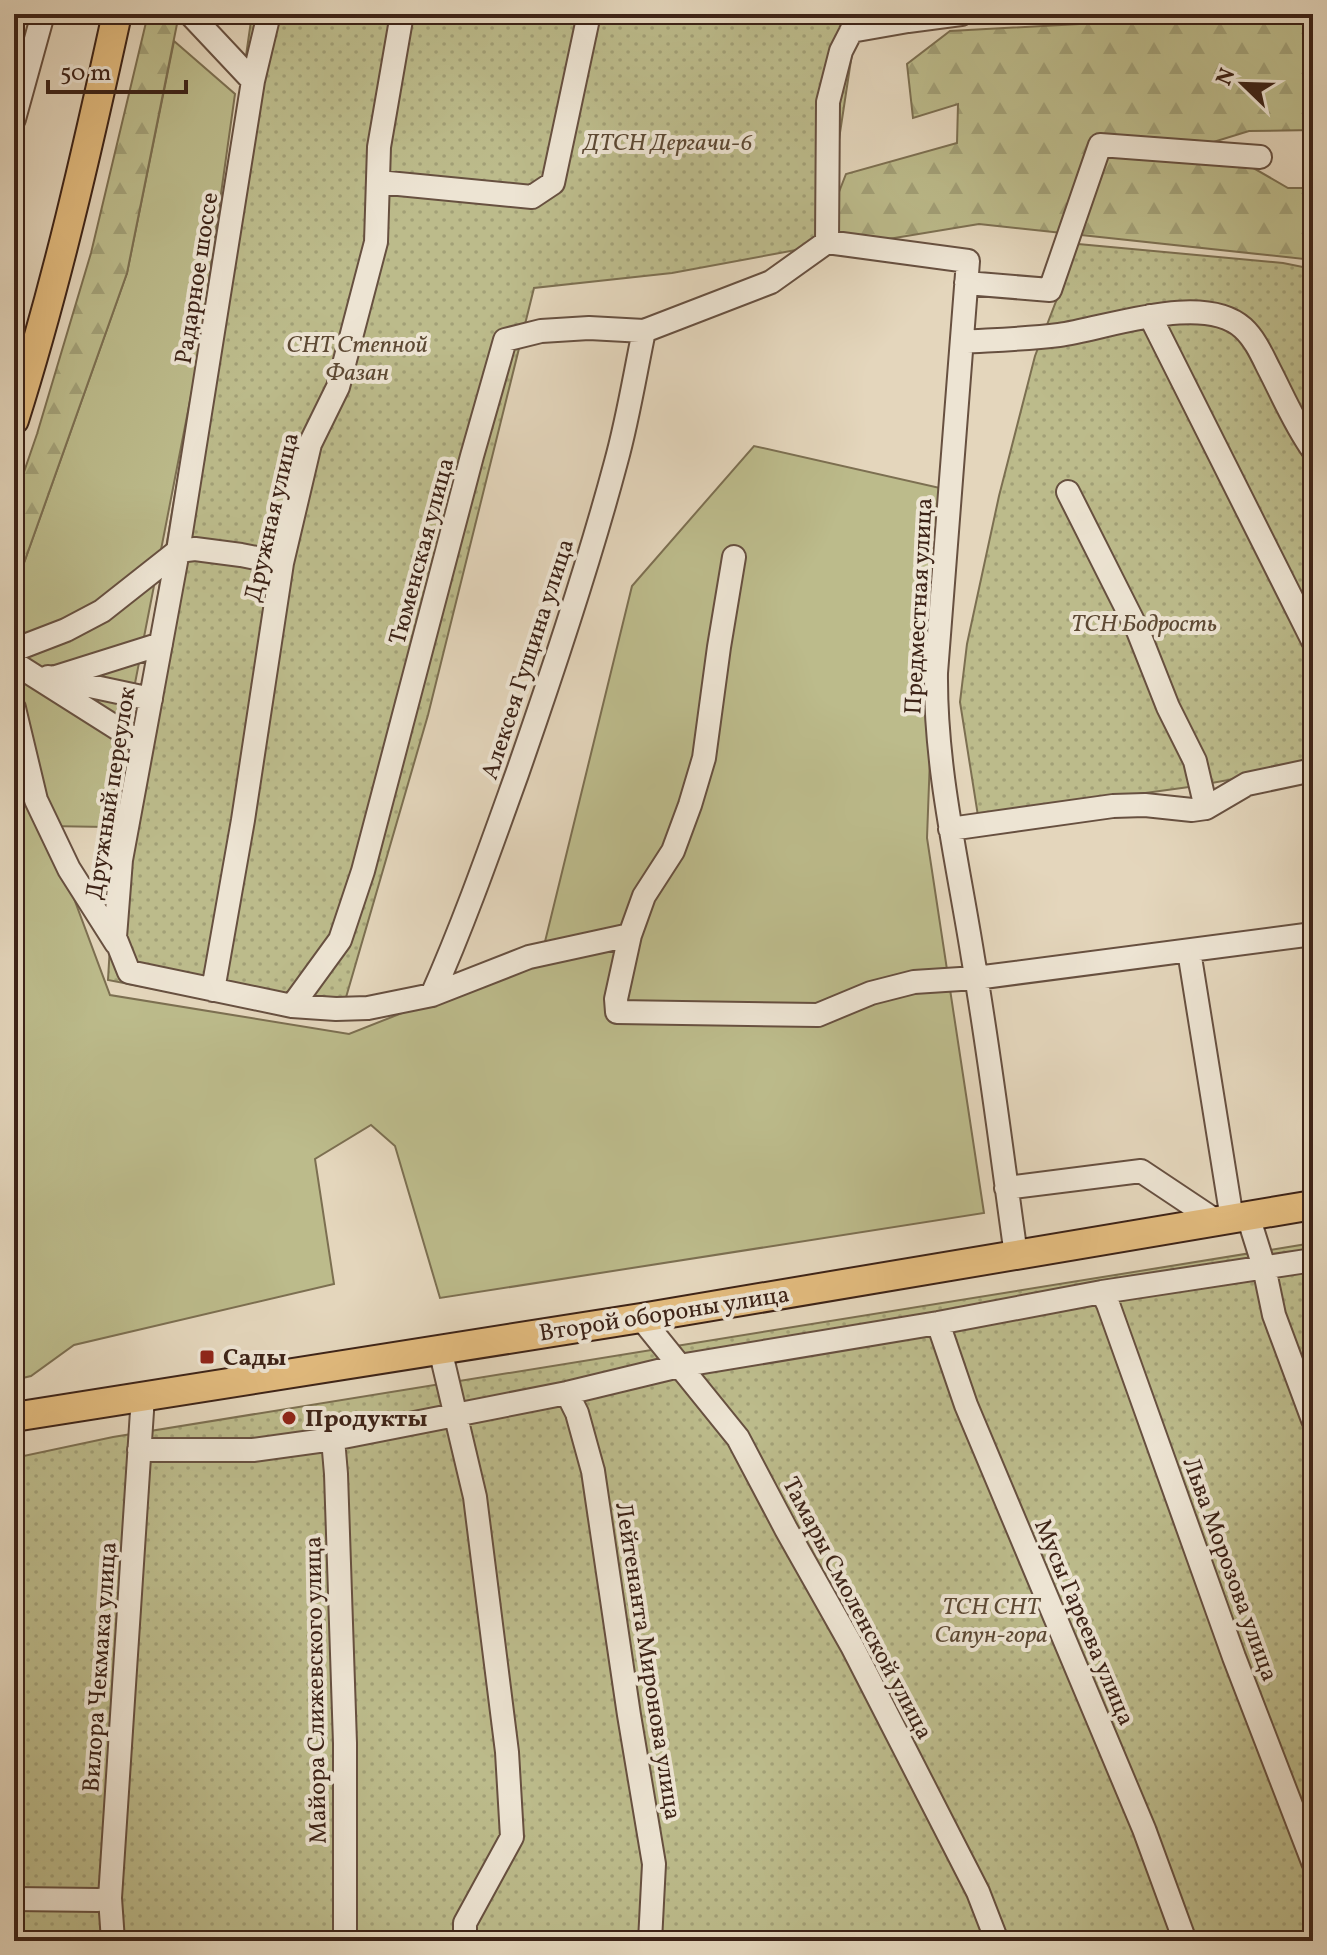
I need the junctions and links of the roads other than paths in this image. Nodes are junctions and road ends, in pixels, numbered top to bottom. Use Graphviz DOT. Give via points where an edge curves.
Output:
graph roads {
  1 [pos="43,14"];
  2 [pos="117,14"];
  3 [pos="190,14"];
  4 [pos="269,14"];
  5 [pos="402,14"];
  6 [pos="589,14"];
  7 [pos="961,14"];
  8 [pos="855,23"];
  9 [pos="253,81"];
  10 [pos="14,119"];
  11 [pos="1260,157"];
  12 [pos="378,182"];
  13 [pos="827,242"];
  14 [pos="967,272"];
  15 [pos="1150,316"];
  16 [pos="644,331"];
  17 [pos="962,342"];
  18 [pos="14,420"];
  19 [pos="1313,450"];
  20 [pos="1068,492"];
  21 [pos="178,551"];
  22 [pos="734,557"];
  23 [pos="282,563"];
  24 [pos="1313,641"];
  25 [pos="161,644"];
  26 [pos="14,650"];
  27 [pos="32,672"];
  28 [pos="151,699"];
  29 [pos="14,708"];
  30 [pos="142,744"];
  31 [pos="1313,770"];
  32 [pos="1206,808"];
  33 [pos="950,829"];
  34 [pos="1313,934"];
  35 [pos="630,935"];
  36 [pos="1189,951"];
  37 [pos="122,953"];
  38 [pos="976,978"];
  39 [pos="213,990"];
  40 [pos="432,995"];
  41 [pos="292,1006"];
  42 [pos="1006,1188"];
  43 [pos="1313,1205"];
  44 [pos="1232,1219"];
  45 [pos="1016,1255"];
  46 [pos="1313,1260"];
  47 [pos="1264,1267"];
  48 [pos="1102,1292"];
  49 [pos="641,1318"];
  50 [pos="938,1323"];
  51 [pos="440,1349"];
  52 [pos="679,1366"];
  53 [pos="567,1393"];
  54 [pos="143,1396"];
  55 [pos="455,1414"];
  56 [pos="14,1417"];
  57 [pos="1313,1420"];
  58 [pos="333,1439"];
  59 [pos="139,1450"];
  60 [pos="1313,1862"];
  61 [pos="110,1898"];
  62 [pos="14,1899"];
  63 [pos="113,1941"];
  64 [pos="345,1941"];
  65 [pos="465,1941"];
  66 [pos="650,1941"];
  67 [pos="997,1941"];
  68 [pos="1185,1941"];
  1 -- 10 [label="street"];
  2 -- 18 [label="main road" via="77,190"];
  3 -- 9 [label="street"];
  4 -- 9 [label="street, Радарное шоссе"];
  5 -- 12 [label="street, Дружная улица"];
  6 -- 12 [label="street" via="553,183 532,197"];
  7 -- 8 [label="street"];
  8 -- 13 [label="street" via="841,51 828,102"];
  9 -- 21 [label="street, Радарное шоссе"];
  11 -- 14 [label="street" via="1100,145 1050,290"];
  12 -- 23 [label="street, Дружная улица" via="376,242 338,387 310,444"];
  13 -- 14 [label="street"];
  13 -- 16 [label="street" via="771,282"];
  14 -- 17 [label="street, Предместная улица"];
  15 -- 17 [label="street" via="1056,335"];
  15 -- 19 [label="street" via="1208,312 1244,328"];
  15 -- 24 [label="street"];
  16 -- 40 [label="street, Алексея Гущина улица" via="617,459 581,580 489,854"];
  16 -- 41 [label="street, Тюменская улица" via="541,331 505,340 363,871 340,940"];
  17 -- 33 [label="street, Предместная улица" via="936,673 937,733"];
  20 -- 32 [label="street" via="1195,761"];
  21 -- 23 [label="street"];
  21 -- 25 [label="street, Дружный переулок"];
  21 -- 26 [label="street" via="102,611"];
  22 -- 35 [label="street" via="704,758 673,851 644,896"];
  23 -- 39 [label="street, Дружная улица"];
  25 -- 27 [label="street"];
  25 -- 28 [label="street, Дружный переулок"];
  27 -- 28 [label="street"];
  27 -- 30 [label="street"];
  28 -- 30 [label="street, Дружный переулок"];
  29 -- 37 [label="street" via="36,800 69,869"];
  30 -- 37 [label="street, Дружный переулок" via="121,860 115,937"];
  31 -- 32 [label="street" via="1247,784"];
  32 -- 33 [label="street" via="1113,806"];
  33 -- 38 [label="street, Предместная улица"];
  34 -- 36 [label="street"];
  35 -- 38 [label="street" via="617,1012 818,1015 914,982"];
  35 -- 40 [label="street" via="529,957"];
  36 -- 38 [label="street"];
  36 -- 44 [label="street"];
  37 -- 39 [label="street" via="129,972"];
  38 -- 42 [label="street, Предместная улица"];
  39 -- 41 [label="street"];
  40 -- 41 [label="street" via="368,1008"];
  42 -- 44 [label="street" via="1141,1171"];
  42 -- 45 [label="street, Предместная улица"];
  43 -- 44 [label="main road, Второй обороны улица"];
  44 -- 45 [label="main road, Второй обороны улица"];
  44 -- 47 [label="street"];
  45 -- 49 [label="main road, Второй обороны улица"];
  46 -- 47 [label="street"];
  47 -- 48 [label="street"];
  47 -- 57 [label="street" via="1274,1315"];
  48 -- 50 [label="street"];
  48 -- 60 [label="street, Льва Морозова улица"];
  49 -- 51 [label="main road, Второй обороны улица"];
  49 -- 52 [label="street, Тамары Смоленской улица"];
  50 -- 52 [label="street"];
  50 -- 68 [label="street, Мусы Гареева улица" via="966,1405 1144,1829"];
  51 -- 54 [label="main road, Второй обороны улица"];
  51 -- 55 [label="street"];
  52 -- 53 [label="street"];
  52 -- 67 [label="street, Тамары Смоленской улица" via="738,1438 852,1646 978,1892"];
  53 -- 55 [label="street"];
  53 -- 66 [label="street, Лейтенанта Миронова улица" via="593,1471 654,1864"];
  54 -- 56 [label="main road, Второй обороны улица"];
  54 -- 59 [label="street, Вилора Чекмака улица"];
  55 -- 58 [label="street"];
  55 -- 65 [label="street" via="475,1497 507,1752 512,1837 465,1923"];
  58 -- 59 [label="street" via="253,1450"];
  58 -- 64 [label="street, Майора Слижевского улица" via="345,1743"];
  59 -- 61 [label="street, Вилора Чекмака улица"];
  61 -- 62 [label="street"];
  61 -- 63 [label="street, Вилора Чекмака улица"];
}
